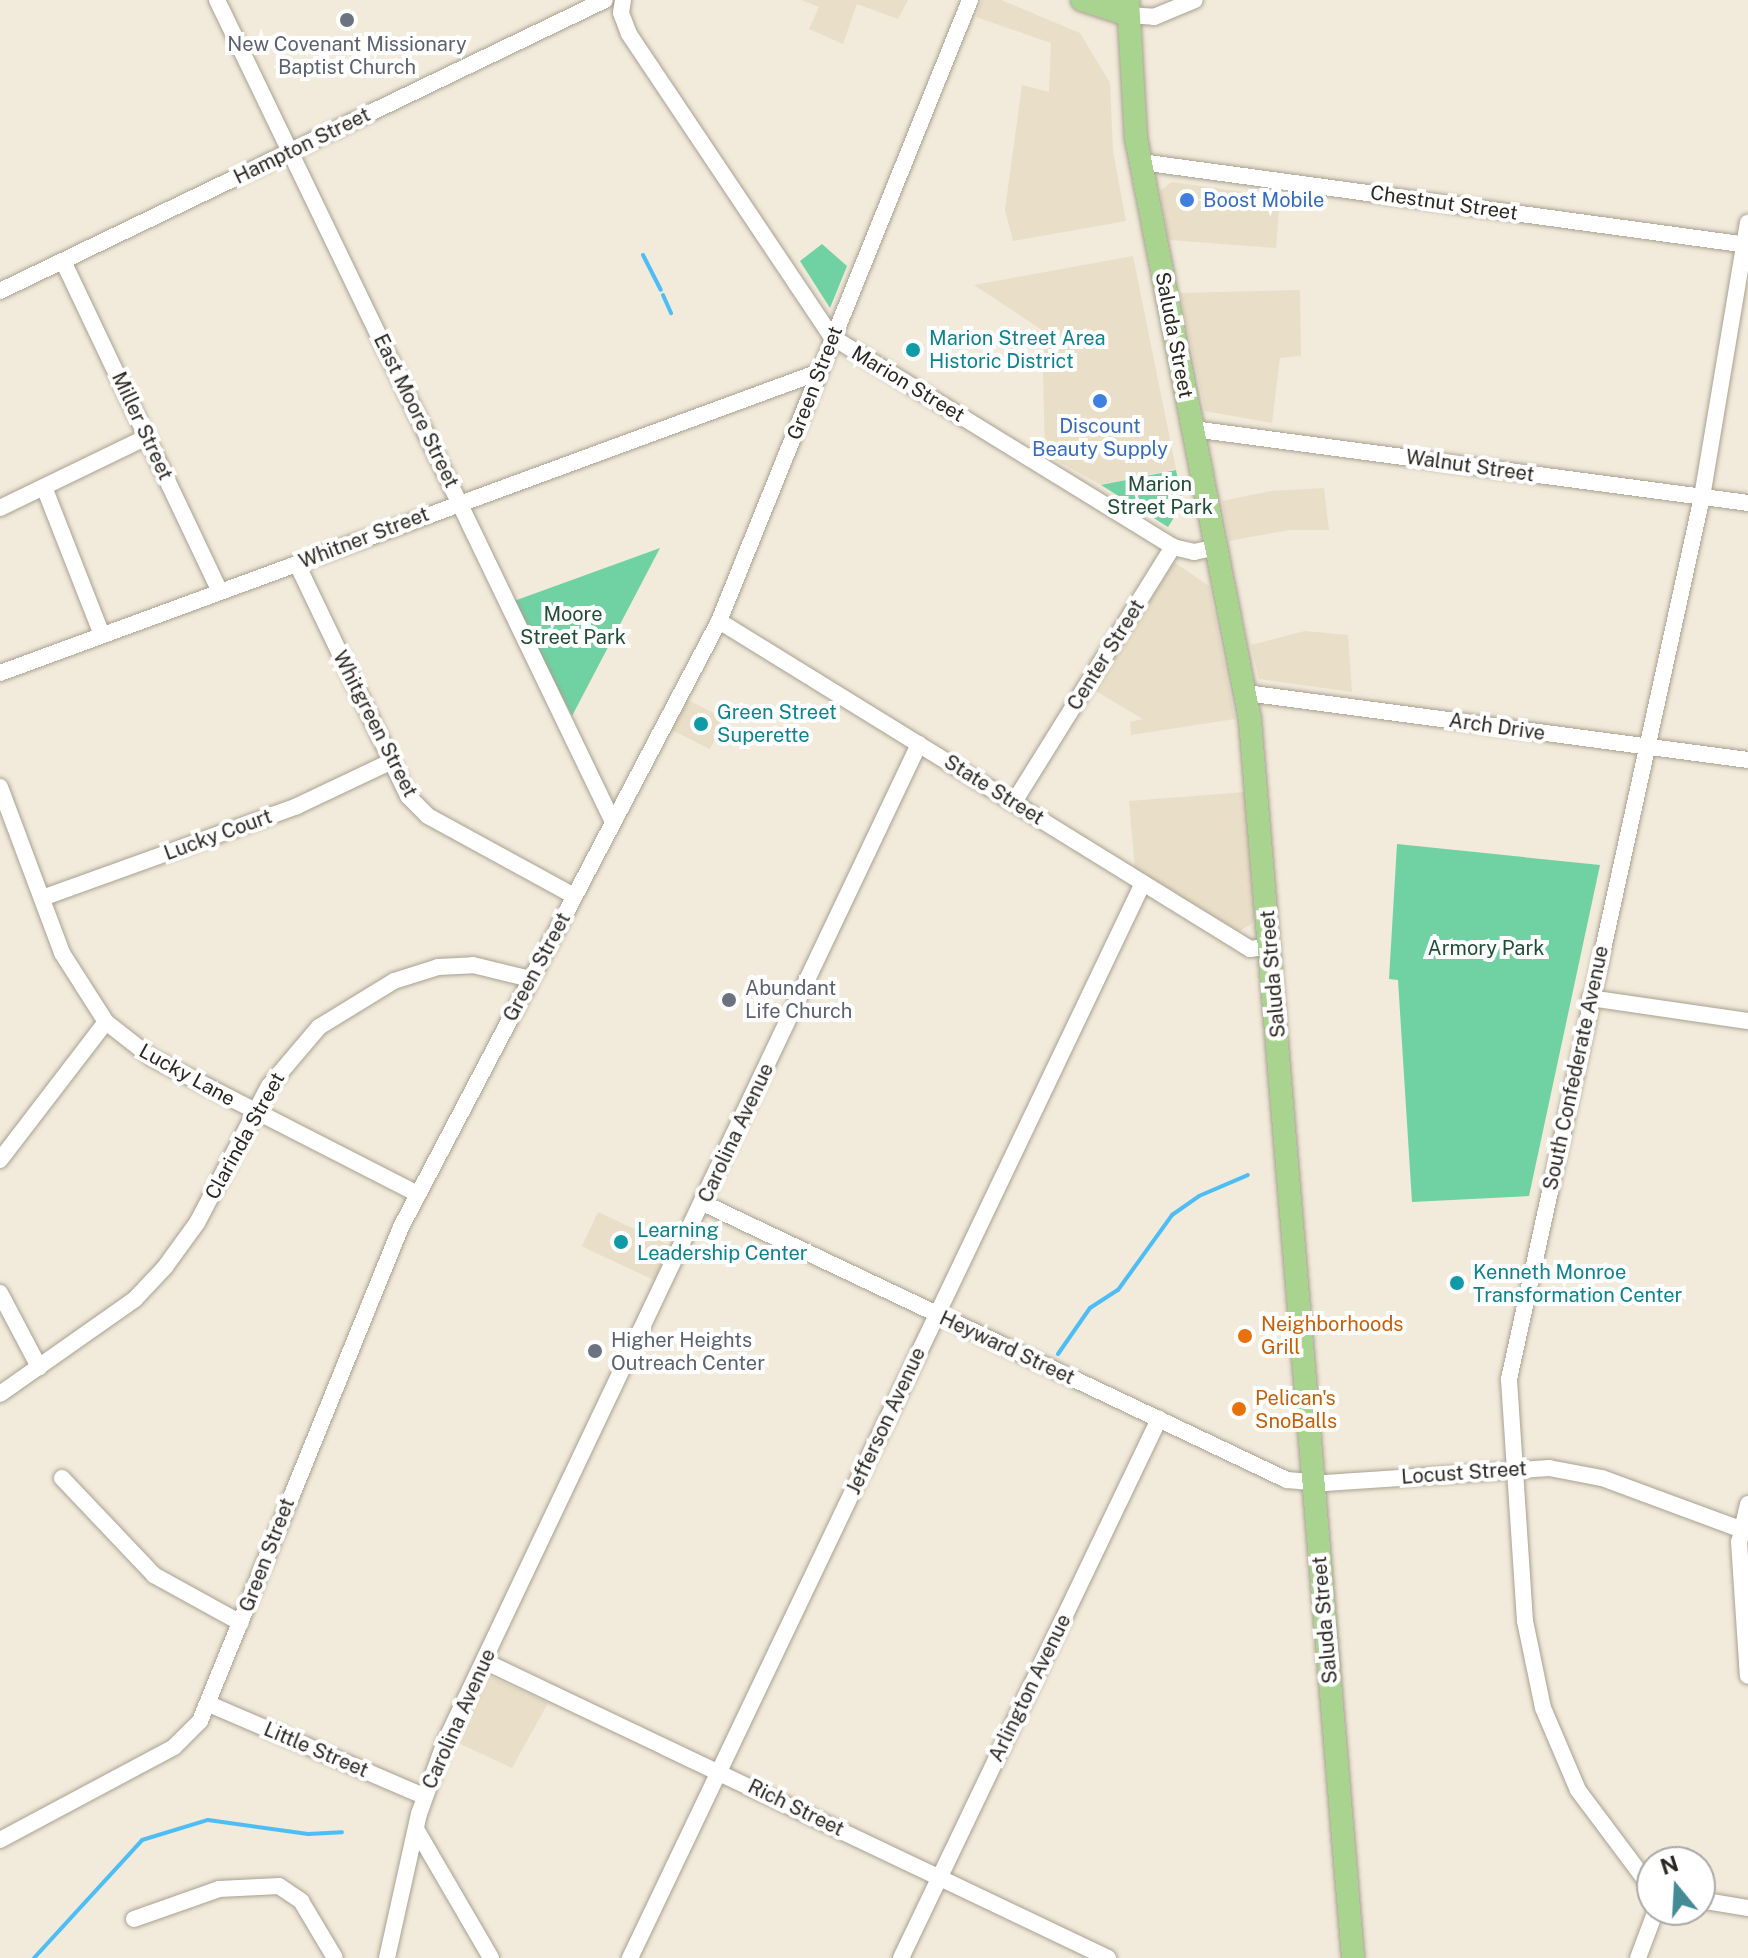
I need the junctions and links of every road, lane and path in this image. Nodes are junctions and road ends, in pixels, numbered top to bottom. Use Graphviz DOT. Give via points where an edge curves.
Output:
graph roads {
  1 [pos="217,0"];
  2 [pos="623,0"];
  3 [pos="970,0"];
  4 [pos="1082,0"];
  5 [pos="1195,0"];
  6 [pos="598,3"];
  7 [pos="1128,8"];
  8 [pos="629,34"];
  9 [pos="291,151"];
  10 [pos="1141,162"];
  11 [pos="1748,223"];
  12 [pos="1746,245"];
  13 [pos="63,261"];
  14 [pos="0,291"];
  15 [pos="833,337"];
  16 [pos="819,372"];
  17 [pos="1193,429"];
  18 [pos="147,437"];
  19 [pos="44,487"];
  20 [pos="1702,497"];
  21 [pos="460,502"];
  22 [pos="1748,503"];
  23 [pos="0,508"];
  24 [pos="1173,547"];
  25 [pos="1217,547"];
  26 [pos="297,564"];
  27 [pos="220,591"];
  28 [pos="719,621"];
  29 [pos="102,635"];
  30 [pos="0,673"];
  31 [pos="1246,693"];
  32 [pos="919,744"];
  33 [pos="1645,746"];
  34 [pos="1748,760"];
  35 [pos="390,762"];
  36 [pos="0,787"];
  37 [pos="1014,802"];
  38 [pos="613,822"];
  39 [pos="1143,883"];
  40 [pos="574,896"];
  41 [pos="42,898"];
  42 [pos="1271,946"];
  43 [pos="530,979"];
  44 [pos="1590,998"];
  45 [pos="1748,1021"];
  46 [pos="106,1022"];
  47 [pos="254,1111"];
  48 [pos="0,1160"];
  49 [pos="418,1194"];
  50 [pos="703,1203"];
  51 [pos="0,1293"];
  52 [pos="937,1314"];
  53 [pos="39,1367"];
  54 [pos="0,1394"];
  55 [pos="1159,1419"];
  56 [pos="1511,1467"];
  57 [pos="62,1478"];
  58 [pos="1314,1483"];
  59 [pos="1748,1504"];
  60 [pos="1745,1531"];
  61 [pos="241,1623"];
  62 [pos="484,1661"];
  63 [pos="1748,1676"];
  64 [pos="209,1704"];
  65 [pos="719,1771"];
  66 [pos="424,1796"];
  67 [pos="416,1829"];
  68 [pos="0,1840"];
  69 [pos="1636,1868"];
  70 [pos="939,1877"];
  71 [pos="1716,1903"];
  72 [pos="1748,1908"];
  73 [pos="134,1919"];
  74 [pos="1650,1926"];
  75 [pos="335,1958"];
  76 [pos="387,1958"];
  77 [pos="491,1958"];
  78 [pos="630,1958"];
  79 [pos="901,1958"];
  80 [pos="1108,1958"];
  81 [pos="1353,1958"];
  82 [pos="1638,1958"];
  1 -- 9 [label="street, East Moore Street"];
  2 -- 8 [label="street, Marion Street" via="621,13"];
  3 -- 15 [label="street, Green Street"];
  4 -- 7 [label="main road"];
  5 -- 7 [label="street" via="1154,17"];
  6 -- 8 [label="street, Marion Street"];
  6 -- 9 [label="street, Hampton Street"];
  7 -- 10 [label="main road, Saluda Street"];
  8 -- 15 [label="street, Marion Street"];
  9 -- 13 [label="street, Hampton Street"];
  9 -- 21 [label="street, East Moore Street"];
  10 -- 12 [label="street, Chestnut Street"];
  10 -- 17 [label="main road, Saluda Street"];
  11 -- 12 [label="street, South Confederate Avenue"];
  12 -- 20 [label="street, South Confederate Avenue"];
  13 -- 14 [label="street, Hampton Street"];
  13 -- 18 [label="street, Miller Street"];
  15 -- 16 [label="street, Green Street"];
  15 -- 24 [label="street, Marion Street"];
  16 -- 21 [label="street, Whitner Street"];
  16 -- 28 [label="street, Green Street"];
  17 -- 20 [label="street, Walnut Street"];
  17 -- 25 [label="main road, Saluda Street"];
  18 -- 19 [label="street"];
  18 -- 27 [label="street, Miller Street"];
  19 -- 23 [label="street"];
  19 -- 29 [label="street"];
  20 -- 22 [label="street, Walnut Street"];
  20 -- 33 [label="street, South Confederate Avenue"];
  21 -- 26 [label="street, Whitner Street"];
  21 -- 38 [label="street, East Moore Street"];
  24 -- 25 [label="street" via="1194,552"];
  24 -- 37 [label="street, Center Street"];
  25 -- 31 [label="main road, Saluda Street"];
  26 -- 27 [label="street, Whitner Street"];
  26 -- 35 [label="street, Whitgreen Street"];
  27 -- 29 [label="street, Whitner Street"];
  28 -- 32 [label="street, State Street"];
  28 -- 38 [label="street, Green Street"];
  29 -- 30 [label="street, Whitner Street"];
  31 -- 33 [label="street, Arch Drive"];
  31 -- 42 [label="main road, Saluda Street"];
  32 -- 37 [label="street, State Street"];
  32 -- 50 [label="street, Carolina Avenue"];
  33 -- 34 [label="street, Arch Drive"];
  33 -- 44 [label="street, South Confederate Avenue"];
  35 -- 40 [label="street, Whitgreen Street" via="408,796 428,816"];
  35 -- 41 [label="street, Lucky Court" via="297,806"];
  36 -- 41 [label="street, Lucky Lane"];
  37 -- 39 [label="street, State Street"];
  38 -- 40 [label="street, Green Street"];
  39 -- 42 [label="street, State Street" via="1250,949"];
  39 -- 52 [label="street, Jefferson Avenue"];
  40 -- 43 [label="street, Green Street"];
  41 -- 46 [label="street, Lucky Lane" via="72,974"];
  42 -- 58 [label="main road, Saluda Street"];
  43 -- 47 [label="street, Clarinda Street" via="455,965 394,981 319,1027 288,1059"];
  43 -- 49 [label="street, Green Street"];
  44 -- 45 [label="street"];
  44 -- 56 [label="street, South Confederate Avenue" via="1509,1379"];
  46 -- 47 [label="street, Lucky Lane" via="152,1058"];
  46 -- 48 [label="street"];
  47 -- 49 [label="street, Lucky Lane"];
  47 -- 53 [label="street, Clarinda Street" via="179,1251 135,1299"];
  49 -- 61 [label="street, Green Street" via="372,1289"];
  50 -- 52 [label="street, Heyward Street"];
  50 -- 62 [label="street, Carolina Avenue"];
  51 -- 53 [label="street"];
  52 -- 55 [label="street, Heyward Street"];
  52 -- 65 [label="street, Jefferson Avenue"];
  53 -- 54 [label="street, Clarinda Street"];
  55 -- 58 [label="street, Heyward Street" via="1287,1480"];
  55 -- 70 [label="street, Arlington Avenue"];
  56 -- 58 [label="street, Locust Street"];
  56 -- 60 [label="street, Locust Street" via="1602,1478"];
  56 -- 69 [label="street, South Confederate Avenue" via="1525,1621 1543,1708 1578,1790"];
  57 -- 61 [label="street" via="70,1493 164,1583"];
  58 -- 81 [label="main road, Saluda Street"];
  59 -- 60 [label="street"];
  60 -- 63 [label="street"];
  61 -- 64 [label="street, Green Street"];
  62 -- 65 [label="street, Rich Street"];
  62 -- 66 [label="street, Carolina Avenue"];
  64 -- 66 [label="street, Little Street"];
  64 -- 68 [label="street, Green Street" via="192,1732 174,1747"];
  65 -- 70 [label="street, Rich Street"];
  65 -- 78 [label="street, Jefferson Avenue"];
  66 -- 67 [label="street, Carolina Avenue"];
  67 -- 76 [label="street, Carolina Avenue"];
  67 -- 77 [label="street"];
  70 -- 79 [label="street, Arlington Avenue"];
  70 -- 80 [label="street, Rich Street"];
  71 -- 72 [label="street"];
  73 -- 75 [label="street" via="219,1889 279,1886 301,1901"];
  74 -- 82 [label="street"];
}
